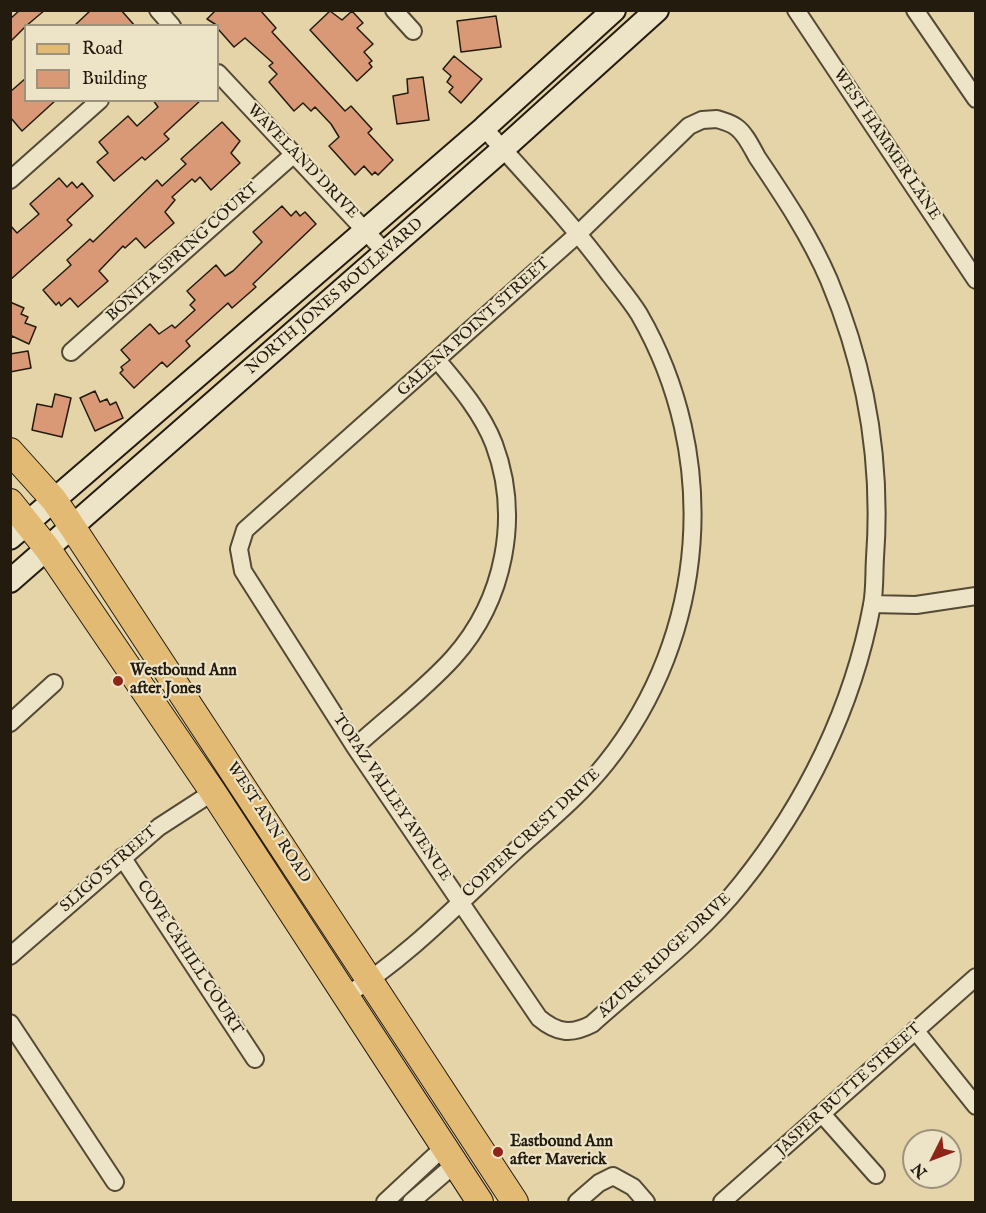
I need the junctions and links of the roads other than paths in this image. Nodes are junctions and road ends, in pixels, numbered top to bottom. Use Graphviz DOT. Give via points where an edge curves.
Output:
graph roads {
  1 [pos="158,10"];
  2 [pos="394,10"];
  3 [pos="614,10"];
  4 [pos="657,10"];
  5 [pos="796,10"];
  6 [pos="915,10"];
  7 [pos="170,24"];
  8 [pos="413,31"];
  9 [pos="219,74"];
  10 [pos="975,99"];
  11 [pos="98,102"];
  12 [pos="717,119"];
  13 [pos="484,128"];
  14 [pos="504,149"];
  15 [pos="294,154"];
  16 [pos="10,180"];
  17 [pos="365,229"];
  18 [pos="579,233"];
  19 [pos="386,252"];
  20 [pos="975,280"];
  21 [pos="71,352"];
  22 [pos="438,361"];
  23 [pos="10,452"];
  24 [pos="54,500"];
  25 [pos="10,502"];
  26 [pos="73,528"];
  27 [pos="19,530"];
  28 [pos="47,548"];
  29 [pos="239,549"];
  30 [pos="10,581"];
  31 [pos="975,597"];
  32 [pos="872,604"];
  33 [pos="54,683"];
  34 [pos="10,723"];
  35 [pos="355,747"];
  36 [pos="213,792"];
  37 [pos="284,848"];
  38 [pos="122,857"];
  39 [pos="460,901"];
  40 [pos="10,956"];
  41 [pos="975,977"];
  42 [pos="370,980"];
  43 [pos="345,996"];
  44 [pos="10,1023"];
  45 [pos="915,1030"];
  46 [pos="563,1032"];
  47 [pos="255,1059"];
  48 [pos="975,1106"];
  49 [pos="822,1114"];
  50 [pos="450,1156"];
  51 [pos="876,1175"];
  52 [pos="115,1182"];
  53 [pos="385,1203"];
  54 [pos="411,1203"];
  55 [pos="480,1203"];
  56 [pos="515,1203"];
  57 [pos="576,1203"];
  58 [pos="646,1203"];
  59 [pos="722,1203"];
  1 -- 7 [label="street"];
  2 -- 8 [label="street"];
  3 -- 13 [label="main road, NORTH JONES BOULEVARD"];
  4 -- 14 [label="main road, NORTH JONES BOULEVARD"];
  5 -- 20 [label="street, WEST HAMMER LANE"];
  6 -- 10 [label="street"];
  9 -- 15 [label="street, WAVELAND DRIVE"];
  11 -- 16 [label="street"];
  12 -- 18 [label="street, GALENA POINT STREET" via="689,126"];
  12 -- 32 [label="street, AZURE RIDGE DRIVE" via="737,128 792,208 821,261 844,317 859,365 875,464 877,532"];
  13 -- 14 [label="street, COPPER CREST DRIVE"];
  13 -- 17 [label="main road, NORTH JONES BOULEVARD"];
  14 -- 18 [label="street, COPPER CREST DRIVE"];
  14 -- 19 [label="main road, NORTH JONES BOULEVARD"];
  15 -- 17 [label="street, WAVELAND DRIVE"];
  15 -- 21 [label="street, BONITA SPRING COURT"];
  17 -- 19 [label="street, WAVELAND DRIVE"];
  17 -- 24 [label="main road, NORTH JONES BOULEVARD"];
  18 -- 22 [label="street, GALENA POINT STREET"];
  18 -- 39 [label="street, COPPER CREST DRIVE" via="638,313 668,375 684,427 694,495 694,543 688,584 677,630 645,706 607,762 584,788"];
  19 -- 26 [label="main road, NORTH JONES BOULEVARD"];
  22 -- 29 [label="street, GALENA POINT STREET" via="245,530"];
  22 -- 35 [label="street" via="467,395 493,442 502,470 507,518 499,576 488,607 454,657"];
  23 -- 24 [label="main road, WEST ANN ROAD"];
  24 -- 26 [label="main road, WEST ANN ROAD"];
  24 -- 27 [label="main road, NORTH JONES BOULEVARD"];
  25 -- 27 [label="main road, WEST ANN ROAD"];
  26 -- 28 [label="main road, NORTH JONES BOULEVARD"];
  26 -- 37 [label="main road, WEST ANN ROAD"];
  27 -- 28 [label="main road, WEST ANN ROAD"];
  28 -- 30 [label="main road, NORTH JONES BOULEVARD"];
  28 -- 36 [label="main road, WEST ANN ROAD"];
  29 -- 35 [label="street, TOPAZ VALLEY AVENUE" via="243,571"];
  31 -- 32 [label="street" via="916,605"];
  32 -- 46 [label="street, AZURE RIDGE DRIVE" via="840,717 782,829 740,886 698,930 592,1024 578,1031"];
  33 -- 34 [label="street"];
  35 -- 39 [label="street, TOPAZ VALLEY AVENUE"];
  36 -- 37 [label="main road" via="226,794 242,814"];
  36 -- 38 [label="street, SLIGO STREET"];
  36 -- 43 [label="main road, WEST ANN ROAD"];
  37 -- 42 [label="main road, WEST ANN ROAD"];
  38 -- 40 [label="street, SLIGO STREET"];
  38 -- 47 [label="street, COVE CAHILL COURT"];
  39 -- 42 [label="street, COPPER CREST DRIVE"];
  39 -- 46 [label="street, TOPAZ VALLEY AVENUE" via="539,1018"];
  41 -- 45 [label="street, JASPER BUTTE STREET"];
  42 -- 43 [label="street, COPPER CREST DRIVE"];
  42 -- 56 [label="main road, WEST ANN ROAD"];
  43 -- 50 [label="main road, WEST ANN ROAD"];
  44 -- 52 [label="street"];
  45 -- 48 [label="street"];
  45 -- 49 [label="street, JASPER BUTTE STREET"];
  49 -- 51 [label="street"];
  49 -- 59 [label="street, JASPER BUTTE STREET"];
  50 -- 53 [label="street"];
  50 -- 54 [label="street"];
  50 -- 55 [label="main road, WEST ANN ROAD"];
  57 -- 58 [label="street" via="613,1176 633,1187"];
}
